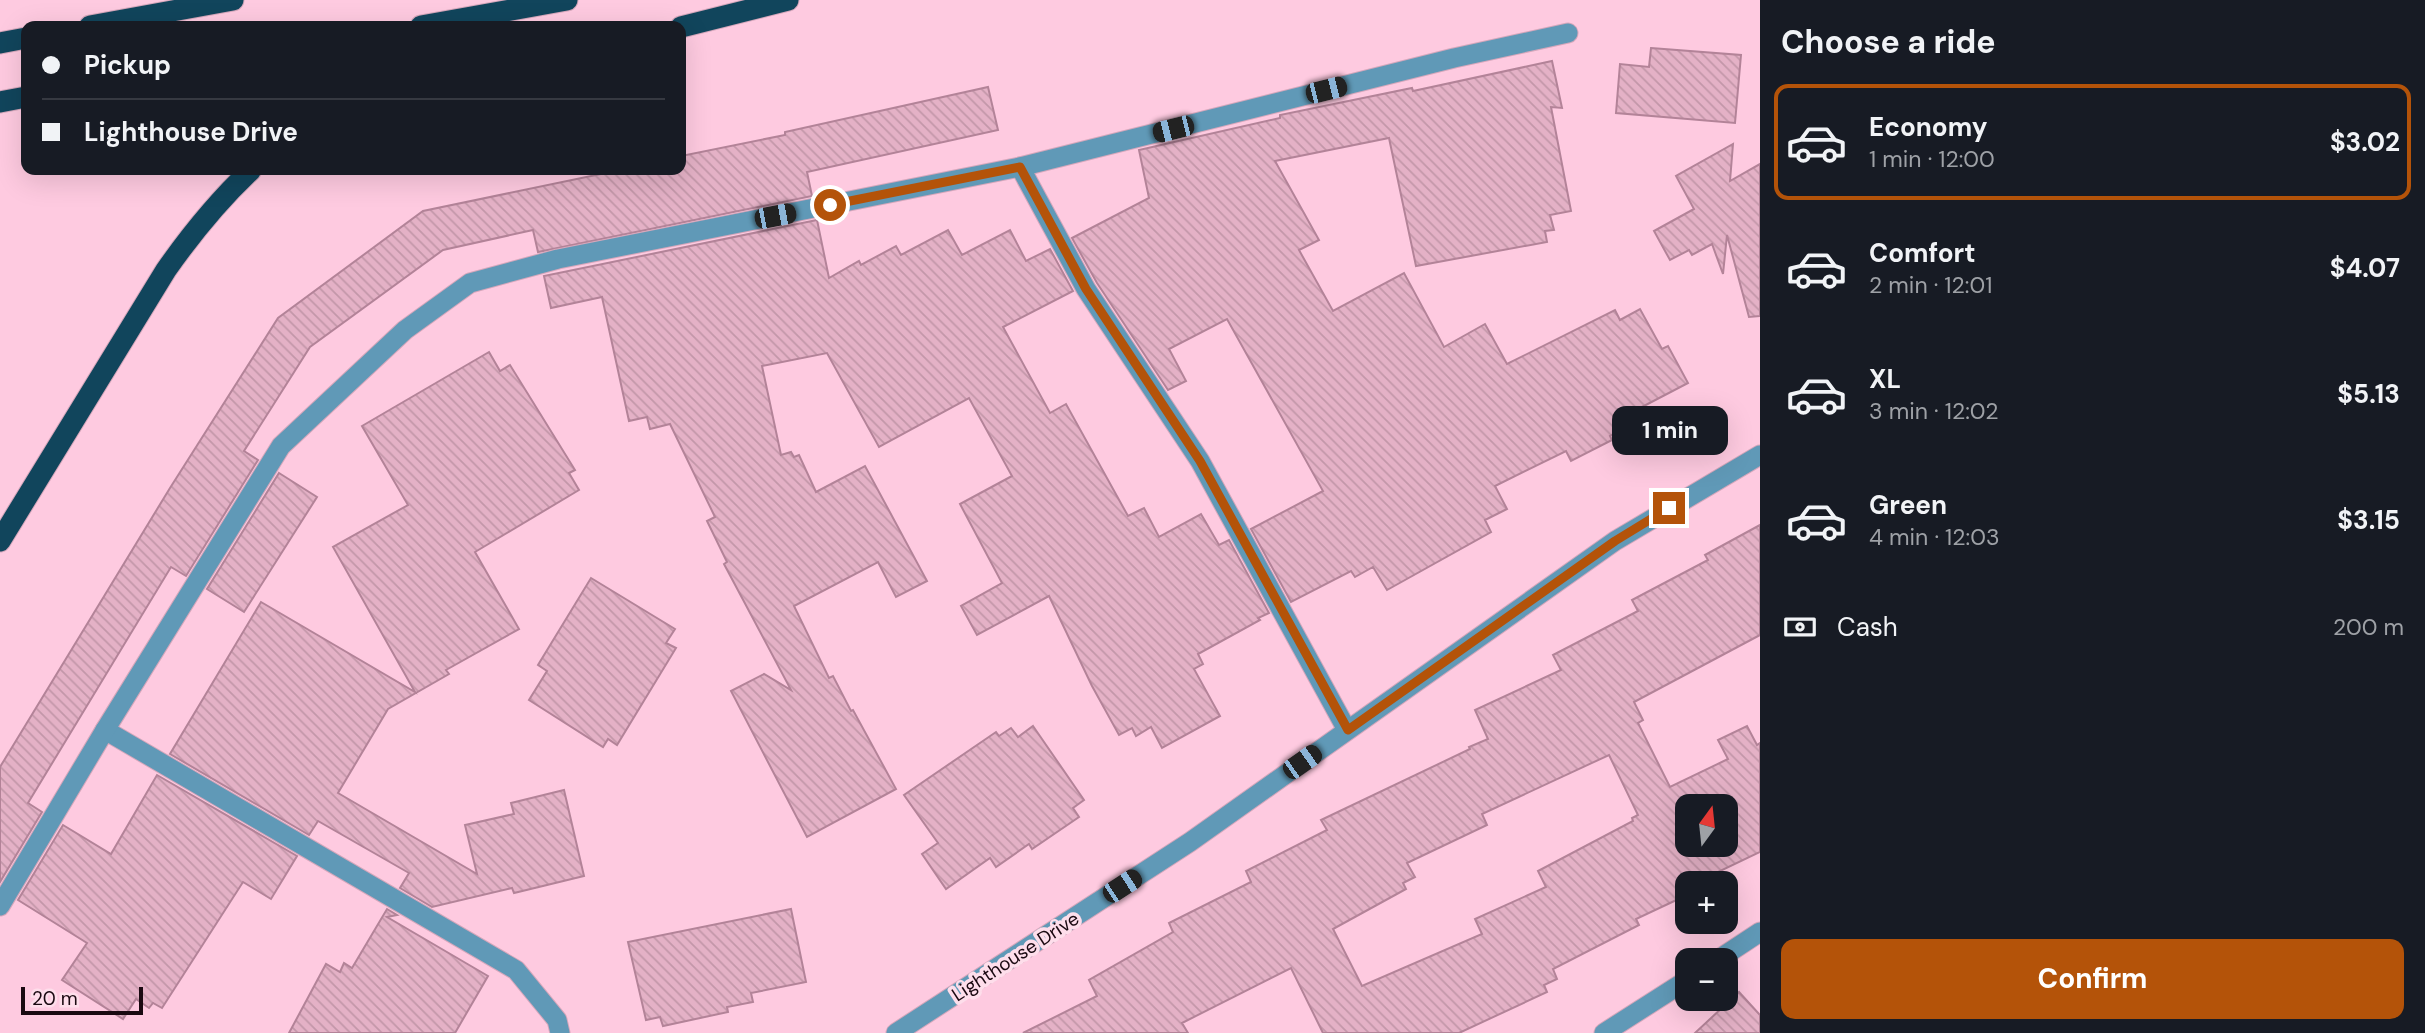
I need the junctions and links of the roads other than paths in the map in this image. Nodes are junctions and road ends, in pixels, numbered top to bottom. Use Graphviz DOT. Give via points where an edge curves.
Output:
graph roads {
  1 [pos="233,0"];
  2 [pos="567,0"];
  3 [pos="788,0"];
  4 [pos="118,21"];
  5 [pos="449,21"];
  6 [pos="686,26"];
  7 [pos="1568,33"];
  8 [pos="21,39"];
  9 [pos="0,43"];
  10 [pos="21,98"];
  11 [pos="0,102"];
  12 [pos="1020,167"];
  13 [pos="246,175"];
  14 [pos="1760,455"];
  15 [pos="0,541"];
  16 [pos="105,730"];
  17 [pos="1348,730"];
  18 [pos="0,906"];
  19 [pos="1760,932"];
  20 [pos="1736,948"];
  21 [pos="1675,988"];
  22 [pos="560,1033"];
  23 [pos="897,1033"];
  24 [pos="1604,1033"];
  1 -- 4 [label="highway"];
  2 -- 5 [label="highway"];
  3 -- 6 [label="highway"];
  7 -- 12 [label="street"];
  8 -- 9 [label="highway"];
  10 -- 11 [label="highway"];
  12 -- 16 [label="street" via="558,259 470,283 405,330 281,446"];
  12 -- 17 [label="street" via="1086,289 1200,461"];
  13 -- 15 [label="highway" via="218,201 166,270"];
  14 -- 17 [label="street, Lighthouse Drive" via="1615,541"];
  16 -- 18 [label="street"];
  16 -- 22 [label="street" via="516,970 557,1020"];
  17 -- 23 [label="street, Lighthouse Drive" via="1190,842"];
  19 -- 20 [label="street"];
  21 -- 24 [label="street"];
}
